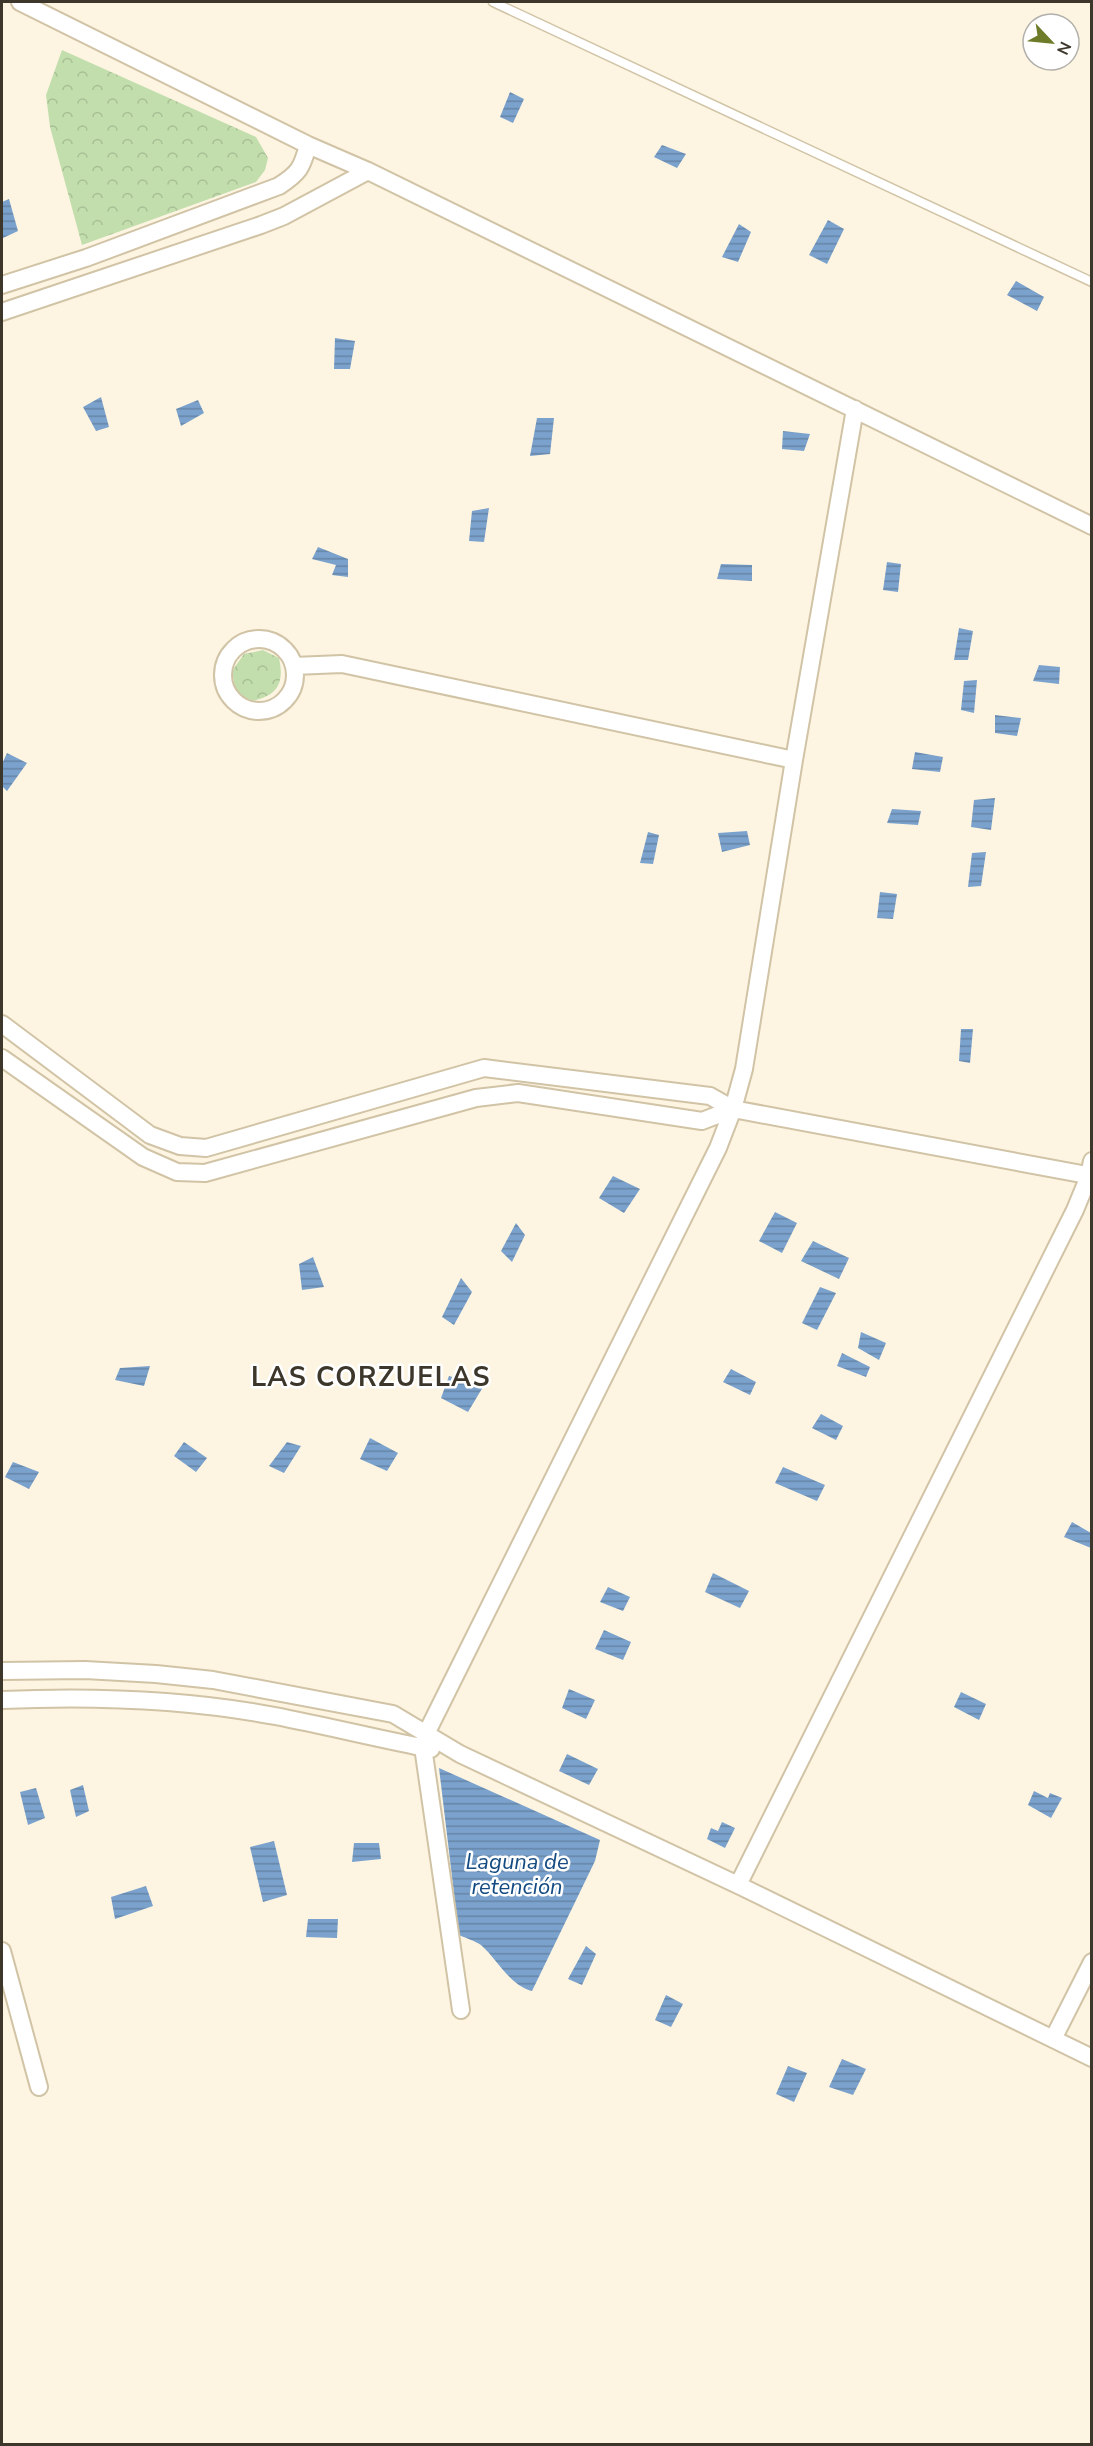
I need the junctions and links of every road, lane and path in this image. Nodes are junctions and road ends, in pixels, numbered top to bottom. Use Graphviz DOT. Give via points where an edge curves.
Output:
graph roads {
  1 [pos="20,2"];
  2 [pos="494,2"];
  3 [pos="308,145"];
  4 [pos="368,171"];
  5 [pos="1092,282"];
  6 [pos="2,285"];
  7 [pos="2,312"];
  8 [pos="855,409"];
  9 [pos="1092,526"];
  10 [pos="294,666"];
  11 [pos="794,760"];
  12 [pos="2,1024"];
  13 [pos="2,1058"];
  14 [pos="733,1109"];
  15 [pos="1091,1171"];
  16 [pos="2,1671"];
  17 [pos="2,1700"];
  18 [pos="424,1740"];
  19 [pos="738,1885"];
  20 [pos="2,1951"];
  21 [pos="1092,1962"];
  22 [pos="461,2010"];
  23 [pos="1053,2039"];
  24 [pos="1092,2058"];
  25 [pos="39,2087"];
  1 -- 3 [label="street"];
  2 -- 5 [label="lane"];
  3 -- 4 [label="street"];
  3 -- 6 [label="street" via="297,174 279,186"];
  4 -- 7 [label="street" via="261,225"];
  4 -- 8 [label="street"];
  8 -- 9 [label="street"];
  8 -- 11 [label="street"];
  10 -- 10 [label="street" via="280,646 257,639 245,642 227,658 223,681 234,702 244,708 267,711 286,699 295,677"];
  10 -- 11 [label="street" via="342,664"];
  11 -- 14 [label="street" via="744,1069"];
  12 -- 14 [label="street" via="150,1135 180,1146 206,1148 484,1068 710,1096"];
  13 -- 14 [label="street" via="143,1157 177,1172 205,1173 476,1098 518,1093 702,1121"];
  14 -- 15 [label="street"];
  14 -- 18 [label="street" via="718,1148"];
  15 -- 19 [label="street"];
  16 -- 18 [label="street" via="85,1670 213,1680 393,1714"];
  17 -- 18 [label="street" via="126,1699 194,1704"];
  18 -- 19 [label="street"];
  18 -- 22 [label="street"];
  19 -- 23 [label="street"];
  20 -- 25 [label="street"];
  21 -- 23 [label="street"];
  23 -- 24 [label="street"];
}
